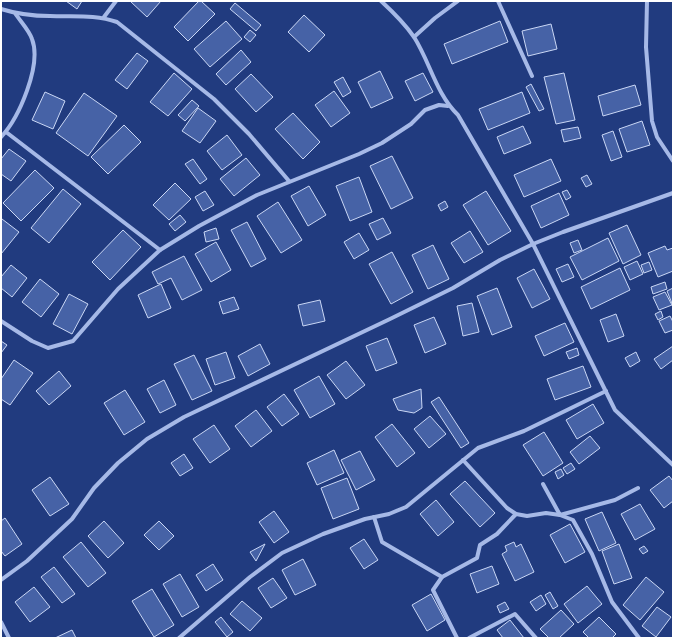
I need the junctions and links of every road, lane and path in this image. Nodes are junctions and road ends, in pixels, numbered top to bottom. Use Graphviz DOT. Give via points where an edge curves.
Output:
graph roads {
  1 [pos="116,1"];
  2 [pos="381,1"];
  3 [pos="458,1"];
  4 [pos="498,1"];
  5 [pos="646,1"];
  6 [pos="1,9"];
  7 [pos="15,13"];
  8 [pos="104,17"];
  9 [pos="414,38"];
  10 [pos="532,76"];
  11 [pos="448,106"];
  12 [pos="6,132"];
  13 [pos="1,137"];
  14 [pos="673,161"];
  15 [pos="289,181"];
  16 [pos="673,193"];
  17 [pos="533,244"];
  18 [pos="160,250"];
  19 [pos="1,322"];
  20 [pos="606,391"];
  21 [pos="463,460"];
  22 [pos="673,465"];
  23 [pos="543,484"];
  24 [pos="638,488"];
  25 [pos="516,514"];
  26 [pos="560,515"];
  27 [pos="374,517"];
  28 [pos="442,577"];
  29 [pos="1,580"];
  30 [pos="1,622"];
  31 [pos="9,638"];
  32 [pos="179,638"];
  33 [pos="457,638"];
  34 [pos="469,638"];
  35 [pos="536,638"];
  36 [pos="639,638"];
  1 -- 8 [label="street"];
  2 -- 9 [label="street"];
  3 -- 9 [label="street"];
  4 -- 10 [label="street"];
  5 -- 14 [label="street" via="646,47 652,121 657,137"];
  6 -- 7 [label="street"];
  7 -- 8 [label="street"];
  7 -- 12 [label="street" via="32,39 36,54 30,80 18,111"];
  8 -- 15 [label="street" via="117,22 214,99 249,134"];
  9 -- 11 [label="street"];
  11 -- 15 [label="street" via="439,105 425,110 411,124 382,143"];
  11 -- 17 [label="street" via="458,115"];
  12 -- 13 [label="street"];
  12 -- 18 [label="street"];
  15 -- 18 [label="street" via="199,226"];
  16 -- 17 [label="street"];
  17 -- 20 [label="street"];
  17 -- 29 [label="street" via="390,320 184,417 147,439 118,463 94,488 72,519 27,562"];
  18 -- 19 [label="street" via="118,289 73,341 48,348"];
  20 -- 21 [label="street" via="524,431 478,448"];
  20 -- 22 [label="street" via="620,415"];
  21 -- 25 [label="street" via="507,508"];
  21 -- 27 [label="street" via="406,507"];
  23 -- 26 [label="street"];
  24 -- 26 [label="street" via="615,500"];
  25 -- 26 [label="street"];
  25 -- 28 [label="street" via="498,534 480,545 477,558"];
  26 -- 36 [label="street" via="573,520 592,554 612,602"];
  27 -- 28 [label="street" via="382,542"];
  27 -- 32 [label="street" via="323,534 282,554 250,577"];
  28 -- 33 [label="street" via="433,590"];
  30 -- 31 [label="street"];
  34 -- 35 [label="street" via="515,614"];
}
